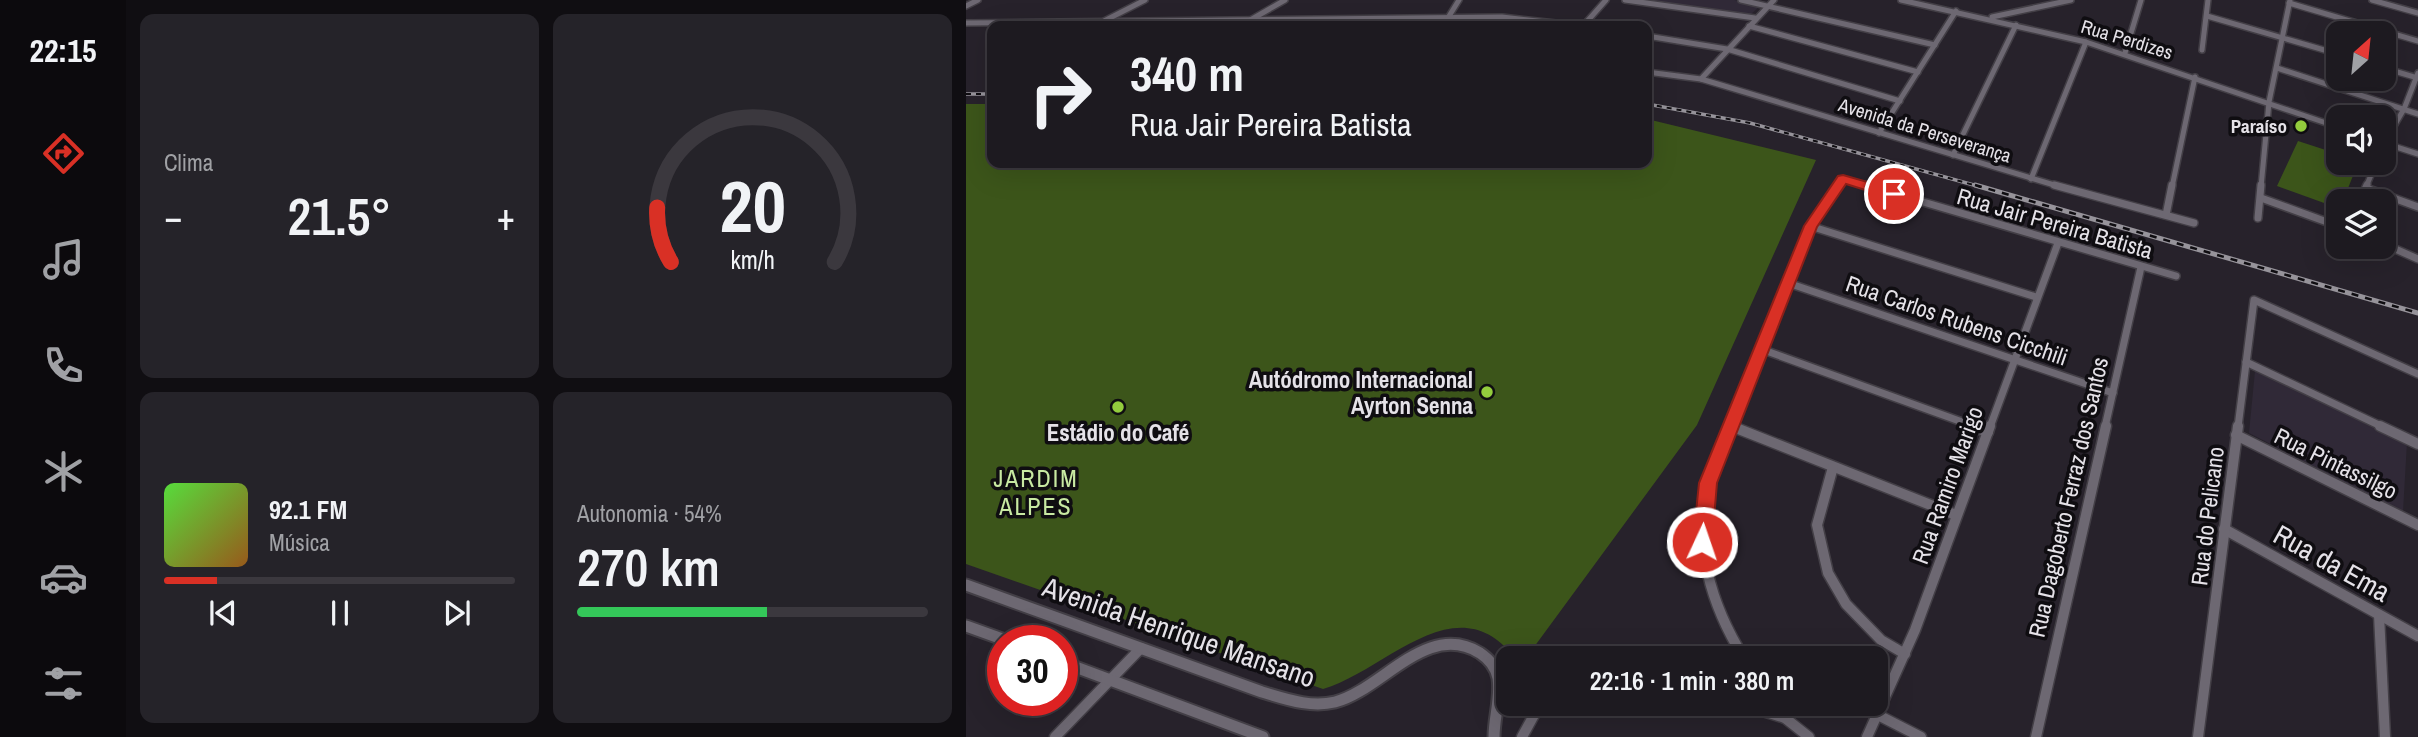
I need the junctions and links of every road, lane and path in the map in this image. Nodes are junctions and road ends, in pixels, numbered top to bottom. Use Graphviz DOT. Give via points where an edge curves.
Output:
graph roads {
  1 [pos="978,0"];
  2 [pos="1145,0"];
  3 [pos="1285,0"];
  4 [pos="1459,0"];
  5 [pos="1606,0"];
  6 [pos="1625,0"];
  7 [pos="1741,0"];
  8 [pos="1774,0"];
  9 [pos="1900,0"];
  10 [pos="2071,0"];
  11 [pos="2141,0"];
  12 [pos="2208,0"];
  13 [pos="2372,0"];
  14 [pos="1915,1"];
  15 [pos="2290,2"];
  16 [pos="1769,5"];
  17 [pos="966,6"];
  18 [pos="1956,11"];
  19 [pos="2418,13"];
  20 [pos="2207,16"];
  21 [pos="1450,17"];
  22 [pos="1755,18"];
  23 [pos="1988,18"];
  24 [pos="1252,19"];
  25 [pos="1105,21"];
  26 [pos="1153,21"];
  27 [pos="1249,21"];
  28 [pos="1447,21"];
  29 [pos="1538,21"];
  30 [pos="1587,21"];
  31 [pos="966,23"];
  32 [pos="987,23"];
  33 [pos="2016,25"];
  34 [pos="1749,26"];
  35 [pos="1652,37"];
  36 [pos="2283,37"];
  37 [pos="2086,41"];
  38 [pos="2418,41"];
  39 [pos="1935,45"];
  40 [pos="1727,49"];
  41 [pos="2202,50"];
  42 [pos="2326,50"];
  43 [pos="2125,53"];
  44 [pos="2277,68"];
  45 [pos="2396,71"];
  46 [pos="1917,72"];
  47 [pos="1652,73"];
  48 [pos="2417,76"];
  49 [pos="2195,77"];
  50 [pos="1701,79"];
  51 [pos="1900,101"];
  52 [pos="2269,102"];
  53 [pos="2404,109"];
  54 [pos="2418,114"];
  55 [pos="2326,123"];
  56 [pos="2396,123"];
  57 [pos="1880,133"];
  58 [pos="2396,147"];
  59 [pos="2418,154"];
  60 [pos="1953,155"];
  61 [pos="2371,175"];
  62 [pos="2031,179"];
  63 [pos="2366,188"];
  64 [pos="2261,198"];
  65 [pos="2418,207"];
  66 [pos="2166,215"];
  67 [pos="2259,218"];
  68 [pos="2326,222"];
  69 [pos="2194,223"];
  70 [pos="1810,226"];
  71 [pos="2058,243"];
  72 [pos="2396,249"];
  73 [pos="2418,259"];
  74 [pos="2141,267"];
  75 [pos="2176,276"];
  76 [pos="1788,283"];
  77 [pos="2036,298"];
  78 [pos="1761,349"];
  79 [pos="2014,360"];
  80 [pos="2246,362"];
  81 [pos="2418,374"];
  82 [pos="2113,393"];
  83 [pos="1731,426"];
  84 [pos="1988,432"];
  85 [pos="2236,435"];
  86 [pos="2418,444"];
  87 [pos="1833,467"];
  88 [pos="1956,515"];
  89 [pos="2418,525"];
  90 [pos="2224,529"];
  91 [pos="966,585"];
  92 [pos="2379,615"];
  93 [pos="966,626"];
  94 [pos="987,634"];
  95 [pos="2418,636"];
  96 [pos="1737,646"];
  97 [pos="1140,648"];
  98 [pos="1905,654"];
  99 [pos="1078,668"];
  100 [pos="1109,680"];
  101 [pos="1888,689"];
  102 [pos="1533,716"];
  103 [pos="1780,716"];
  104 [pos="1875,716"];
  105 [pos="1880,716"];
  106 [pos="1786,718"];
  107 [pos="1492,734"];
  108 [pos="1055,737"];
  109 [pos="1263,737"];
  110 [pos="1522,737"];
  111 [pos="1809,737"];
  112 [pos="1867,737"];
  113 [pos="1921,737"];
  114 [pos="2036,737"];
  115 [pos="2198,737"];
  116 [pos="2385,737"];
  1 -- 17 [label="street"];
  2 -- 25 [label="street"];
  3 -- 24 [label="street"];
  4 -- 21 [label="street"];
  5 -- 30 [label="street"];
  6 -- 22 [label="street"];
  7 -- 16 [label="street"];
  8 -- 16 [label="street"];
  9 -- 14 [label="street, Rua Perdizes"];
  10 -- 23 [label="street"];
  11 -- 43 [label="street"];
  12 -- 20 [label="street"];
  13 -- 19 [label="street"];
  14 -- 18 [label="street, Rua Perdizes"];
  15 -- 36 [label="street"];
  15 -- 38 [label="street"];
  16 -- 22 [label="street"];
  16 -- 39 [label="street"];
  18 -- 23 [label="street, Rua Perdizes"];
  18 -- 39 [label="street"];
  20 -- 36 [label="street"];
  20 -- 41 [label="street"];
  21 -- 24 [label="street"];
  21 -- 28 [label="street"];
  21 -- 29 [label="street"];
  22 -- 34 [label="street"];
  23 -- 33 [label="street, Rua Perdizes"];
  24 -- 26 [label="street"];
  24 -- 27 [label="street"];
  31 -- 32 [label="street"];
  33 -- 37 [label="street, Rua Perdizes"];
  33 -- 60 [label="street"];
  34 -- 40 [label="street"];
  34 -- 46 [label="street"];
  35 -- 40 [label="street"];
  36 -- 42 [label="street"];
  36 -- 44 [label="street"];
  37 -- 43 [label="street, Rua Perdizes"];
  37 -- 62 [label="street"];
  39 -- 46 [label="street"];
  40 -- 50 [label="street"];
  40 -- 51 [label="street"];
  43 -- 49 [label="street, Rua Perdizes"];
  44 -- 52 [label="street"];
  44 -- 53 [label="street"];
  45 -- 48 [label="street"];
  46 -- 51 [label="street"];
  47 -- 50 [label="street, Avenida da Perseverança"];
  48 -- 53 [label="street"];
  49 -- 52 [label="street, Rua Perdizes"];
  49 -- 66 [label="street"];
  50 -- 57 [label="street, Avenida da Perseverança"];
  51 -- 57 [label="street"];
  52 -- 55 [label="street, Rua Perdizes"];
  52 -- 64 [label="street"];
  53 -- 54 [label="street"];
  53 -- 56 [label="street"];
  57 -- 60 [label="street, Avenida da Perseverança"];
  58 -- 59 [label="street"];
  60 -- 62 [label="street, Avenida da Perseverança"];
  61 -- 63 [label="street"];
  62 -- 66 [label="street, Avenida da Perseverança"];
  63 -- 65 [label="street"];
  64 -- 67 [label="street"];
  64 -- 68 [label="street"];
  66 -- 69 [label="street, Avenida da Perseverança"];
  70 -- 71 [label="street, Rua Jair Pereira Batista" via="1843,179"];
  70 -- 76 [label="street"];
  70 -- 77 [label="street"];
  71 -- 74 [label="street, Rua Jair Pereira Batista"];
  71 -- 77 [label="street, Rua Ramiro Marigo"];
  72 -- 73 [label="street"];
  74 -- 75 [label="street, Rua Jair Pereira Batista"];
  74 -- 82 [label="street, Rua Dagoberto Ferraz dos Santos"];
  76 -- 78 [label="street"];
  76 -- 79 [label="street, Rua Carlos Rubens Cicchili"];
  77 -- 79 [label="street, Rua Ramiro Marigo"];
  78 -- 83 [label="street"];
  78 -- 84 [label="street"];
  79 -- 82 [label="street, Rua Carlos Rubens Cicchili"];
  79 -- 84 [label="street, Rua Ramiro Marigo"];
  80 -- 81 [label="street, Rua do Pelicano" via="2254,300"];
  80 -- 85 [label="street, Rua do Pelicano"];
  80 -- 86 [label="street"];
  82 -- 114 [label="street, Rua Dagoberto Ferraz dos Santos"];
  83 -- 87 [label="street"];
  83 -- 96 [label="street" via="1708,483 1702,542 1707,574"];
  84 -- 88 [label="street, Rua Ramiro Marigo"];
  85 -- 89 [label="street, Rua Pintassilgo"];
  85 -- 90 [label="street, Rua do Pelicano"];
  87 -- 88 [label="street"];
  87 -- 98 [label="street" via="1817,525 1828,573 1846,604 1881,640"];
  88 -- 98 [label="street, Rua Ramiro Marigo"];
  90 -- 92 [label="street, Rua da Ema"];
  90 -- 115 [label="street, Rua do Pelicano"];
  91 -- 97 [label="street, Avenida Henrique Mansano"];
  92 -- 95 [label="street, Rua da Ema"];
  92 -- 116 [label="street"];
  93 -- 94 [label="street"];
  97 -- 100 [label="street"];
  97 -- 107 [label="street, Avenida Henrique Mansano" via="1310,706 1347,698 1430,647 1459,644 1475,648 1494,668 1499,684"];
  98 -- 101 [label="street, Rua Ramiro Marigo"];
  99 -- 100 [label="street"];
  100 -- 108 [label="street"];
  100 -- 109 [label="street"];
  102 -- 110 [label="street"];
  103 -- 106 [label="street"];
  104 -- 112 [label="street, Rua Ramiro Marigo"];
  105 -- 113 [label="street"];
  106 -- 111 [label="street"];
}
